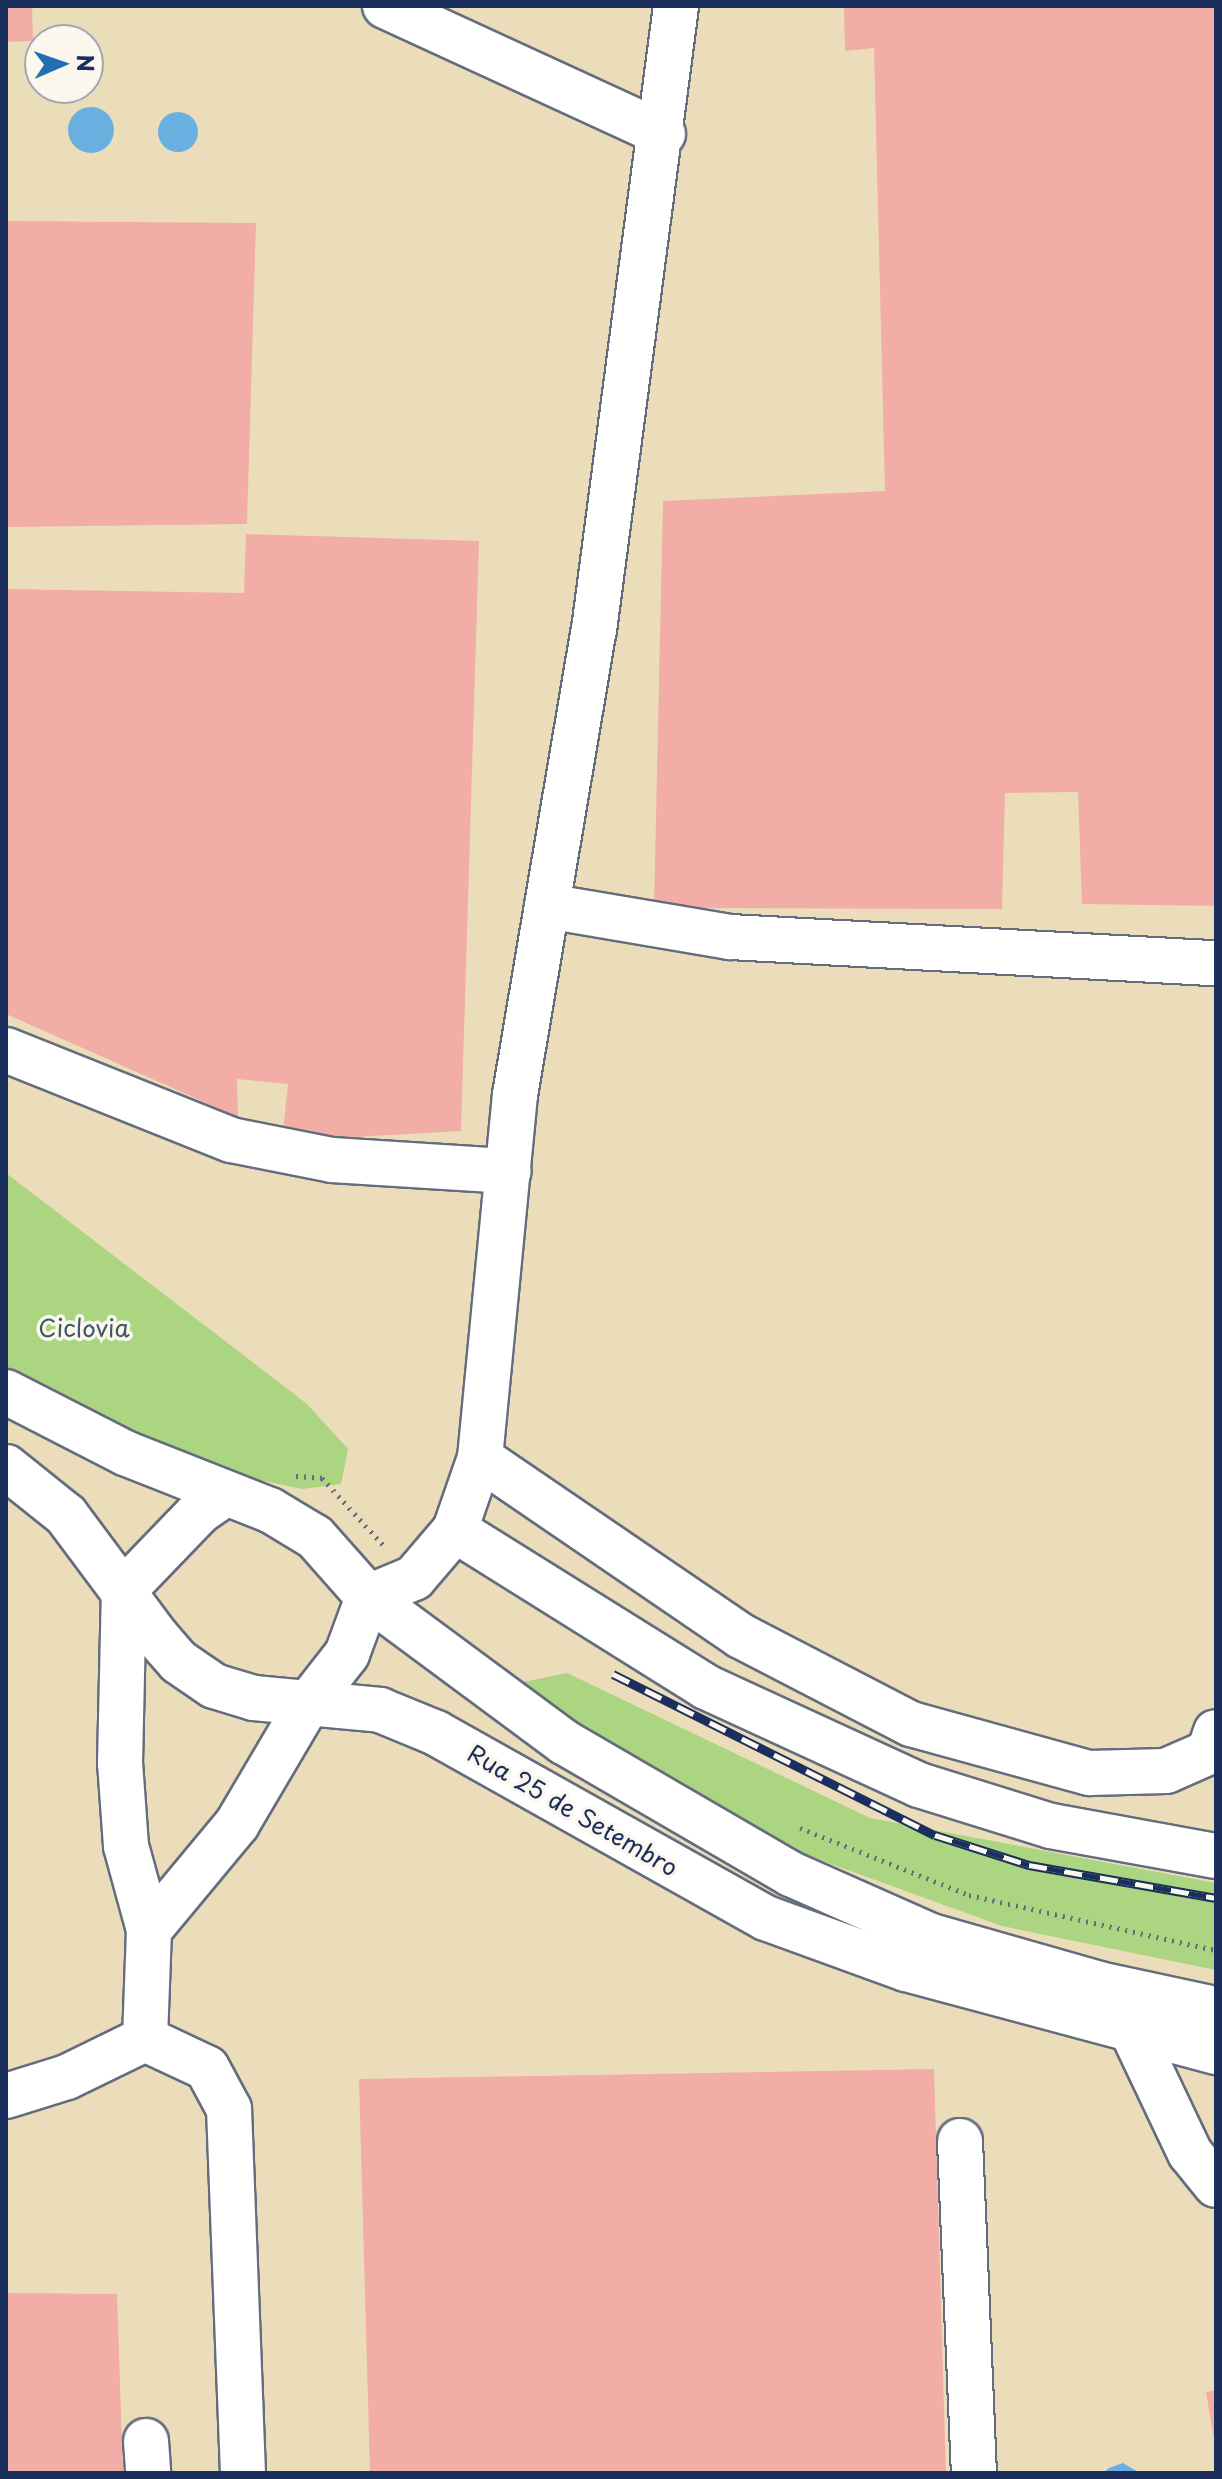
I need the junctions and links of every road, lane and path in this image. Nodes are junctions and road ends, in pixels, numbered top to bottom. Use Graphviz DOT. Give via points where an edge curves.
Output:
graph roads {
  1 [pos="385,6"];
  2 [pos="676,6"];
  3 [pos="663,134"];
  4 [pos="547,906"];
  5 [pos="1216,963"];
  6 [pos="6,1050"];
  7 [pos="509,1171"];
  8 [pos="6,1392"];
  9 [pos="480,1458"];
  10 [pos="6,1467"];
  11 [pos="225,1494"];
  12 [pos="455,1530"];
  13 [pos="124,1590"];
  14 [pos="368,1597"];
  15 [pos="307,1705"];
  16 [pos="1216,1732"];
  17 [pos="796,1826"];
  18 [pos="1216,1856"];
  19 [pos="149,1930"];
  20 [pos="1216,1950"];
  21 [pos="1216,2009"];
  22 [pos="1132,2031"];
  23 [pos="145,2039"];
  24 [pos="1216,2052"];
  25 [pos="6,2096"];
  26 [pos="960,2141"];
  27 [pos="1216,2185"];
  28 [pos="243,2473"];
  29 [pos="974,2473"];
  1 -- 3 [label="main road"];
  2 -- 3 [label="main road"];
  3 -- 4 [label="main road" via="594,630"];
  4 -- 5 [label="main road" via="730,937"];
  4 -- 7 [label="main road" via="515,1095"];
  6 -- 7 [label="main road" via="231,1140 332,1160"];
  7 -- 9 [label="main road"];
  8 -- 11 [label="main road" via="125,1453"];
  9 -- 12 [label="main road"];
  9 -- 16 [label="main road" via="741,1636 911,1724 1089,1773 1166,1771 1209,1752"];
  10 -- 13 [label="main road, Rua 25 de Setembro" via="66,1515"];
  11 -- 13 [label="main road" via="199,1512"];
  11 -- 14 [label="main road" via="270,1510 315,1537"];
  12 -- 14 [label="main road" via="414,1578"];
  12 -- 18 [label="main road" via="706,1687 919,1785 1051,1826"];
  13 -- 15 [label="main road, Rua 25 de Setembro" via="179,1662 214,1686"];
  13 -- 19 [label="main road" via="120,1763 126,1846"];
  14 -- 15 [label="main road" via="347,1654"];
  14 -- 21 [label="main road" via="564,1742 791,1874 931,1936 1099,1984"];
  15 -- 19 [label="main road" via="237,1824"];
  15 -- 22 [label="main road, Rua 25 de Setembro" via="380,1710 436,1733 766,1918 906,1969"];
  17 -- 20 [label="path" via="969,1895"];
  19 -- 23 [label="main road"];
  22 -- 24 [label="main road, Rua 25 de Setembro"];
  22 -- 27 [label="main road" via="1190,2153"];
  23 -- 25 [label="main road" via="67,2077"];
  23 -- 28 [label="main road" via="207,2068 229,2109"];
  26 -- 29 [label="main road"];
}
